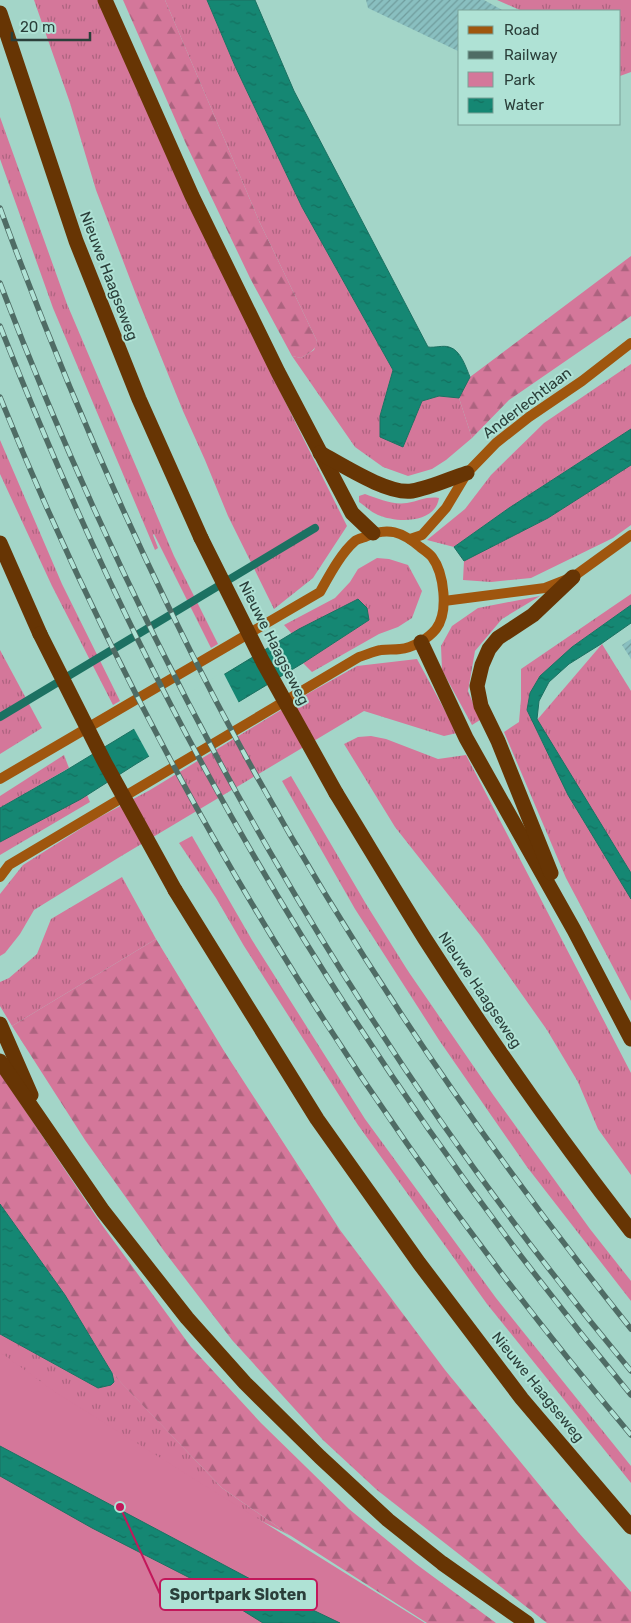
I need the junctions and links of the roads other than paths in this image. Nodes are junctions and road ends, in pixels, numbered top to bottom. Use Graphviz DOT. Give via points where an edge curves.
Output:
graph roads {
  1 [pos="105,0"];
  2 [pos="0,13"];
  3 [pos="631,343"];
  4 [pos="320,452"];
  5 [pos="467,473"];
  6 [pos="373,533"];
  7 [pos="631,535"];
  8 [pos="410,539"];
  9 [pos="0,543"];
  10 [pos="574,577"];
  11 [pos="444,600"];
  12 [pos="421,642"];
  13 [pos="0,779"];
  14 [pos="0,877"];
  15 [pos="574,930"];
  16 [pos="0,1024"];
  17 [pos="631,1039"];
  18 [pos="0,1061"];
  19 [pos="46,1128"];
  20 [pos="631,1231"];
  21 [pos="631,1527"];
  22 [pos="527,1623"];
  1 -- 4 [label="highway" via="192,196"];
  2 -- 20 [label="highway, Nieuwe Haagseweg, bridge" via="76,241 139,399 201,538 263,662 336,793 425,939 500,1052"];
  3 -- 5 [label="main road, Anderlechtlaan" via="496,443"];
  4 -- 5 [label="highway" via="373,482 410,492"];
  4 -- 6 [label="highway" via="352,513"];
  5 -- 8 [label="main road, Anderlechtlaan" via="446,508 422,535"];
  6 -- 8 [label="main road" via="389,530"];
  6 -- 13 [label="main road" via="355,541 334,567 320,592"];
  7 -- 10 [label="main road"];
  8 -- 11 [label="main road" via="432,556 441,576"];
  9 -- 21 [label="highway, Nieuwe Haagseweg, bridge" via="40,634 105,763 175,890 317,1119 419,1263 522,1399"];
  10 -- 11 [label="main road" via="545,588"];
  10 -- 15 [label="highway" via="533,616 498,638 488,649 477,686 482,706"];
  11 -- 12 [label="main road" via="437,629"];
  12 -- 14 [label="main road" via="403,649 381,650 359,657 9,865"];
  12 -- 15 [label="highway" via="466,738"];
  15 -- 17 [label="highway"];
  16 -- 19 [label="highway"];
  18 -- 19 [label="highway"];
  19 -- 22 [label="highway" via="103,1211 187,1318 245,1383 388,1520"];
}
